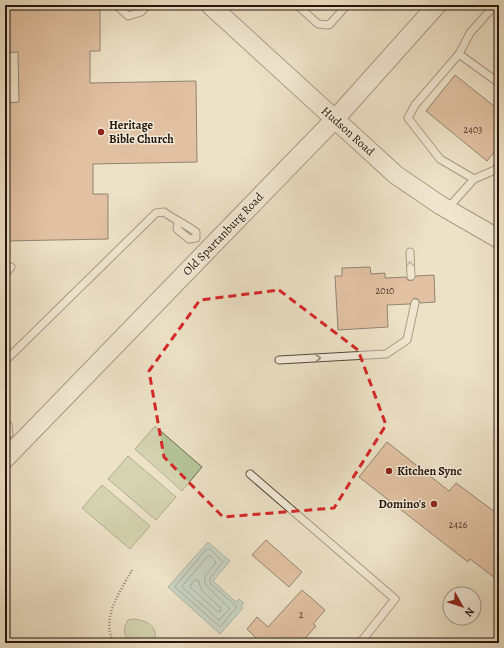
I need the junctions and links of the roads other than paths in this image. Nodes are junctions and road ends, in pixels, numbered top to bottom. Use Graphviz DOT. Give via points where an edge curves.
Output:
graph roads {
  1 [pos="116,5"];
  2 [pos="147,5"];
  3 [pos="210,5"];
  4 [pos="297,5"];
  5 [pos="347,5"];
  6 [pos="437,5"];
  7 [pos="495,5"];
  8 [pos="459,54"];
  9 [pos="499,83"];
  10 [pos="335,120"];
  11 [pos="499,166"];
  12 [pos="474,179"];
  13 [pos="447,209"];
  14 [pos="499,239"];
  15 [pos="203,243"];
  16 [pos="410,252"];
  17 [pos="11,267"];
  18 [pos="5,274"];
  19 [pos="411,276"];
  20 [pos="416,303"];
  21 [pos="280,360"];
  22 [pos="5,361"];
  23 [pos="5,422"];
  24 [pos="11,438"];
  25 [pos="5,458"];
  26 [pos="250,474"];
  27 [pos="360,643"];
  1 -- 2 [label="lane" via="128,16 141,12"];
  3 -- 10 [label="street, Hudson Road"];
  4 -- 5 [label="lane" via="318,24 329,25"];
  6 -- 10 [label="street, Old Spartanburg Road"];
  7 -- 8 [label="lane" via="470,33"];
  8 -- 9 [label="lane"];
  8 -- 12 [label="lane" via="416,104 408,118 440,159"];
  10 -- 13 [label="street, Hudson Road" via="396,175"];
  10 -- 15 [label="street, Old Spartanburg Road"];
  11 -- 12 [label="lane"];
  12 -- 13 [label="lane"];
  13 -- 14 [label="street, Hudson Road"];
  15 -- 22 [label="lane" via="189,239 177,229 178,222 164,212 156,213"];
  15 -- 24 [label="street, Old Spartanburg Road"];
  19 -- 16 [label="lane, one-way"];
  17 -- 18 [label="lane"];
  21 -- 20 [label="lane, one-way" via="386,354 407,340"];
  23 -- 24 [label="lane"];
  24 -- 25 [label="street, Old Spartanburg Road"];
  26 -- 27 [label="lane" via="395,599"];
}
